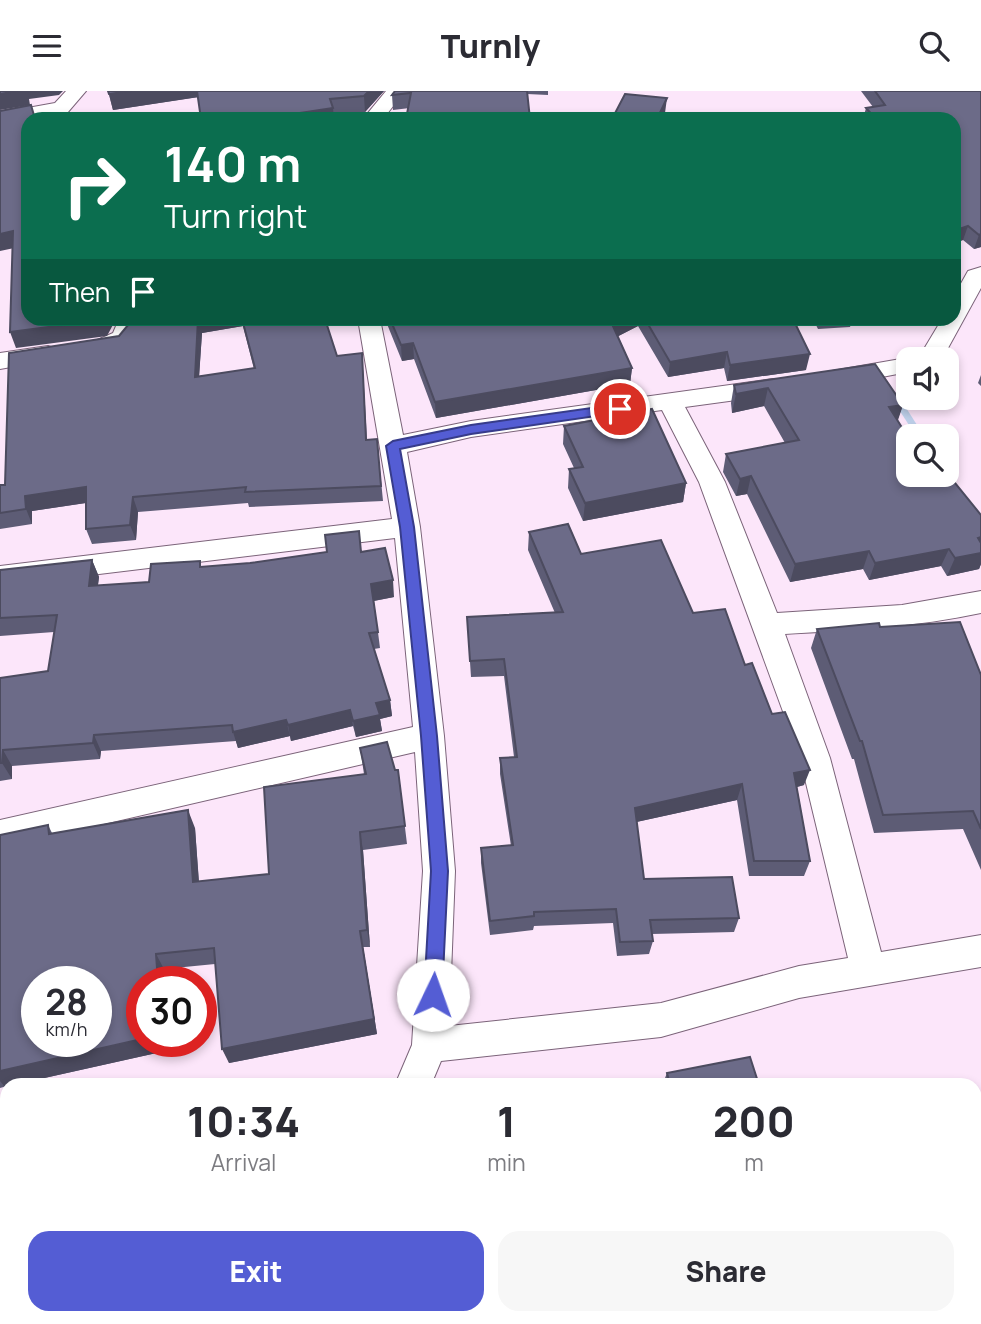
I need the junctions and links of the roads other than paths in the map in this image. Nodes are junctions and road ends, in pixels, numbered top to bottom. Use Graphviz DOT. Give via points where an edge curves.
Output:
graph roads {
  1 [pos="77,91"];
  2 [pos="396,91"];
  3 [pos="64,112"];
  4 [pos="379,112"];
  5 [pos="21,117"];
  6 [pos="0,119"];
  7 [pos="981,274"];
  8 [pos="961,303"];
  9 [pos="129,326"];
  10 [pos="370,326"];
  11 [pos="948,326"];
  12 [pos="936,347"];
  13 [pos="0,361"];
  14 [pos="896,366"];
  15 [pos="820,380"];
  16 [pos="792,384"];
  17 [pos="669,402"];
  18 [pos="393,446"];
  19 [pos="407,527"];
  20 [pos="0,576"];
  21 [pos="981,602"];
  22 [pos="767,624"];
  23 [pos="429,736"];
  24 [pos="0,834"];
  25 [pos="981,951"];
  26 [pos="868,969"];
  27 [pos="430,1045"];
  28 [pos="416,1078"];
  1 -- 3 [label="street"];
  2 -- 4 [label="street"];
  5 -- 6 [label="street"];
  7 -- 8 [label="street"];
  9 -- 13 [label="street" via="115,344"];
  10 -- 18 [label="street"];
  11 -- 12 [label="street"];
  14 -- 15 [label="street"];
  16 -- 17 [label="street"];
  17 -- 18 [label="street" via="471,429"];
  17 -- 22 [label="street" via="712,482"];
  18 -- 19 [label="street"];
  19 -- 20 [label="street"];
  19 -- 23 [label="street"];
  21 -- 22 [label="street" via="866,618"];
  22 -- 26 [label="street" via="815,758"];
  23 -- 24 [label="street"];
  23 -- 27 [label="street" via="439,871"];
  25 -- 26 [label="street"];
  26 -- 27 [label="street" via="799,982 661,1020"];
  27 -- 28 [label="street"];
}
